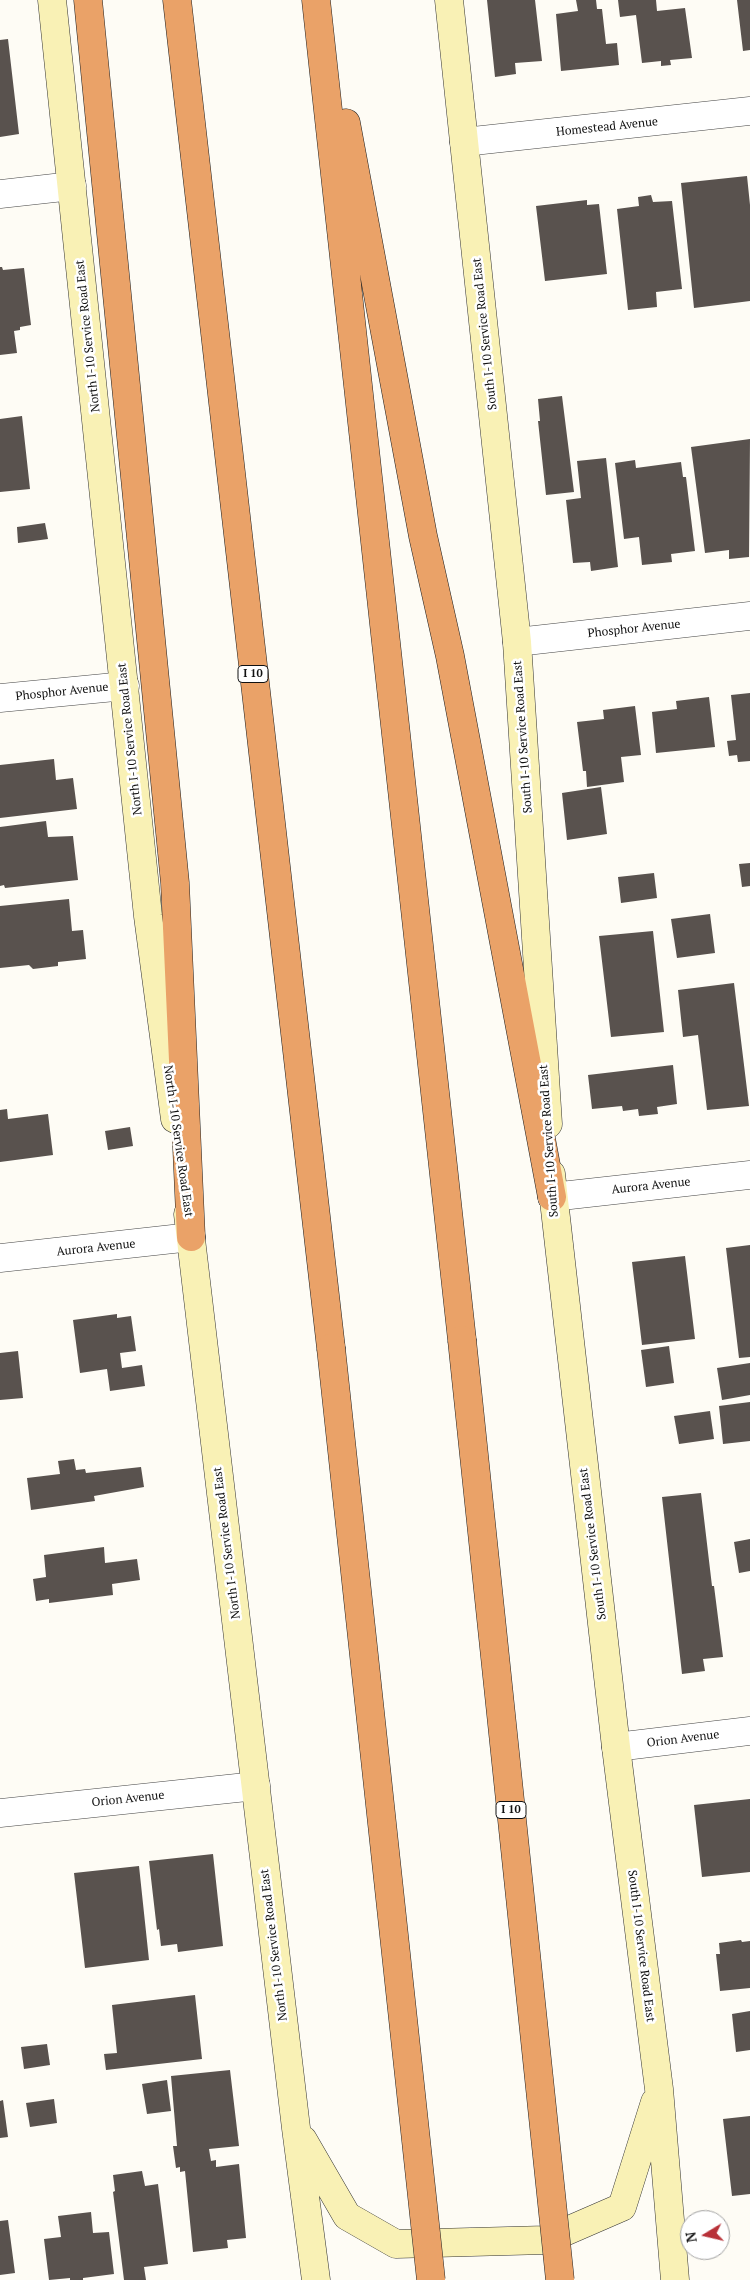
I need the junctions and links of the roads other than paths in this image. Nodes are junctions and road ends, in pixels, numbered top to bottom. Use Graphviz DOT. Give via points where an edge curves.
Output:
graph roads {
  1 [pos="52,0"];
  2 [pos="88,0"];
  3 [pos="177,0"];
  4 [pos="316,0"];
  5 [pos="323,0"];
  6 [pos="450,0"];
  7 [pos="750,111"];
  8 [pos="464,142"];
  9 [pos="72,186"];
  10 [pos="0,194"];
  11 [pos="750,616"];
  12 [pos="517,642"];
  13 [pos="125,686"];
  14 [pos="0,698"];
  15 [pos="750,1175"];
  16 [pos="552,1196"];
  17 [pos="191,1237"];
  18 [pos="0,1258"];
  19 [pos="750,1731"];
  20 [pos="616,1747"];
  21 [pos="256,1786"];
  22 [pos="0,1813"];
  23 [pos="659,2089"];
  24 [pos="296,2128"];
  25 [pos="316,2280"];
  26 [pos="431,2280"];
  27 [pos="560,2280"];
  28 [pos="675,2280"];
  1 -- 9 [label="street, North I-10 Service Road East"];
  2 -- 17 [label="highway" via="175,883"];
  3 -- 26 [label="highway, I 10, bridge" via="331,1348"];
  4 -- 27 [label="highway, I 10, bridge" via="462,1340"];
  5 -- 16 [label="highway" via="423,536 450,656"];
  6 -- 8 [label="street, South I-10 Service Road East"];
  7 -- 8 [label="street, Homestead Avenue"];
  8 -- 12 [label="street, South I-10 Service Road East"];
  9 -- 10 [label="street"];
  9 -- 13 [label="street, North I-10 Service Road East"];
  11 -- 12 [label="street, Phosphor Avenue"];
  12 -- 16 [label="street, South I-10 Service Road East"];
  13 -- 14 [label="street, Phosphor Avenue"];
  13 -- 17 [label="street, North I-10 Service Road East" via="148,916"];
  15 -- 16 [label="street, Aurora Avenue"];
  16 -- 20 [label="street, South I-10 Service Road East"];
  17 -- 18 [label="street, Aurora Avenue"];
  17 -- 21 [label="street, North I-10 Service Road East"];
  19 -- 20 [label="street, Orion Avenue"];
  20 -- 23 [label="street, South I-10 Service Road East"];
  21 -- 22 [label="street, Orion Avenue"];
  21 -- 24 [label="street, North I-10 Service Road East"];
  23 -- 24 [label="street" via="622,2207 546,2240 396,2244 347,2216"];
  23 -- 28 [label="street, South I-10 Service Road East"];
  24 -- 25 [label="street, North I-10 Service Road East"];
}
